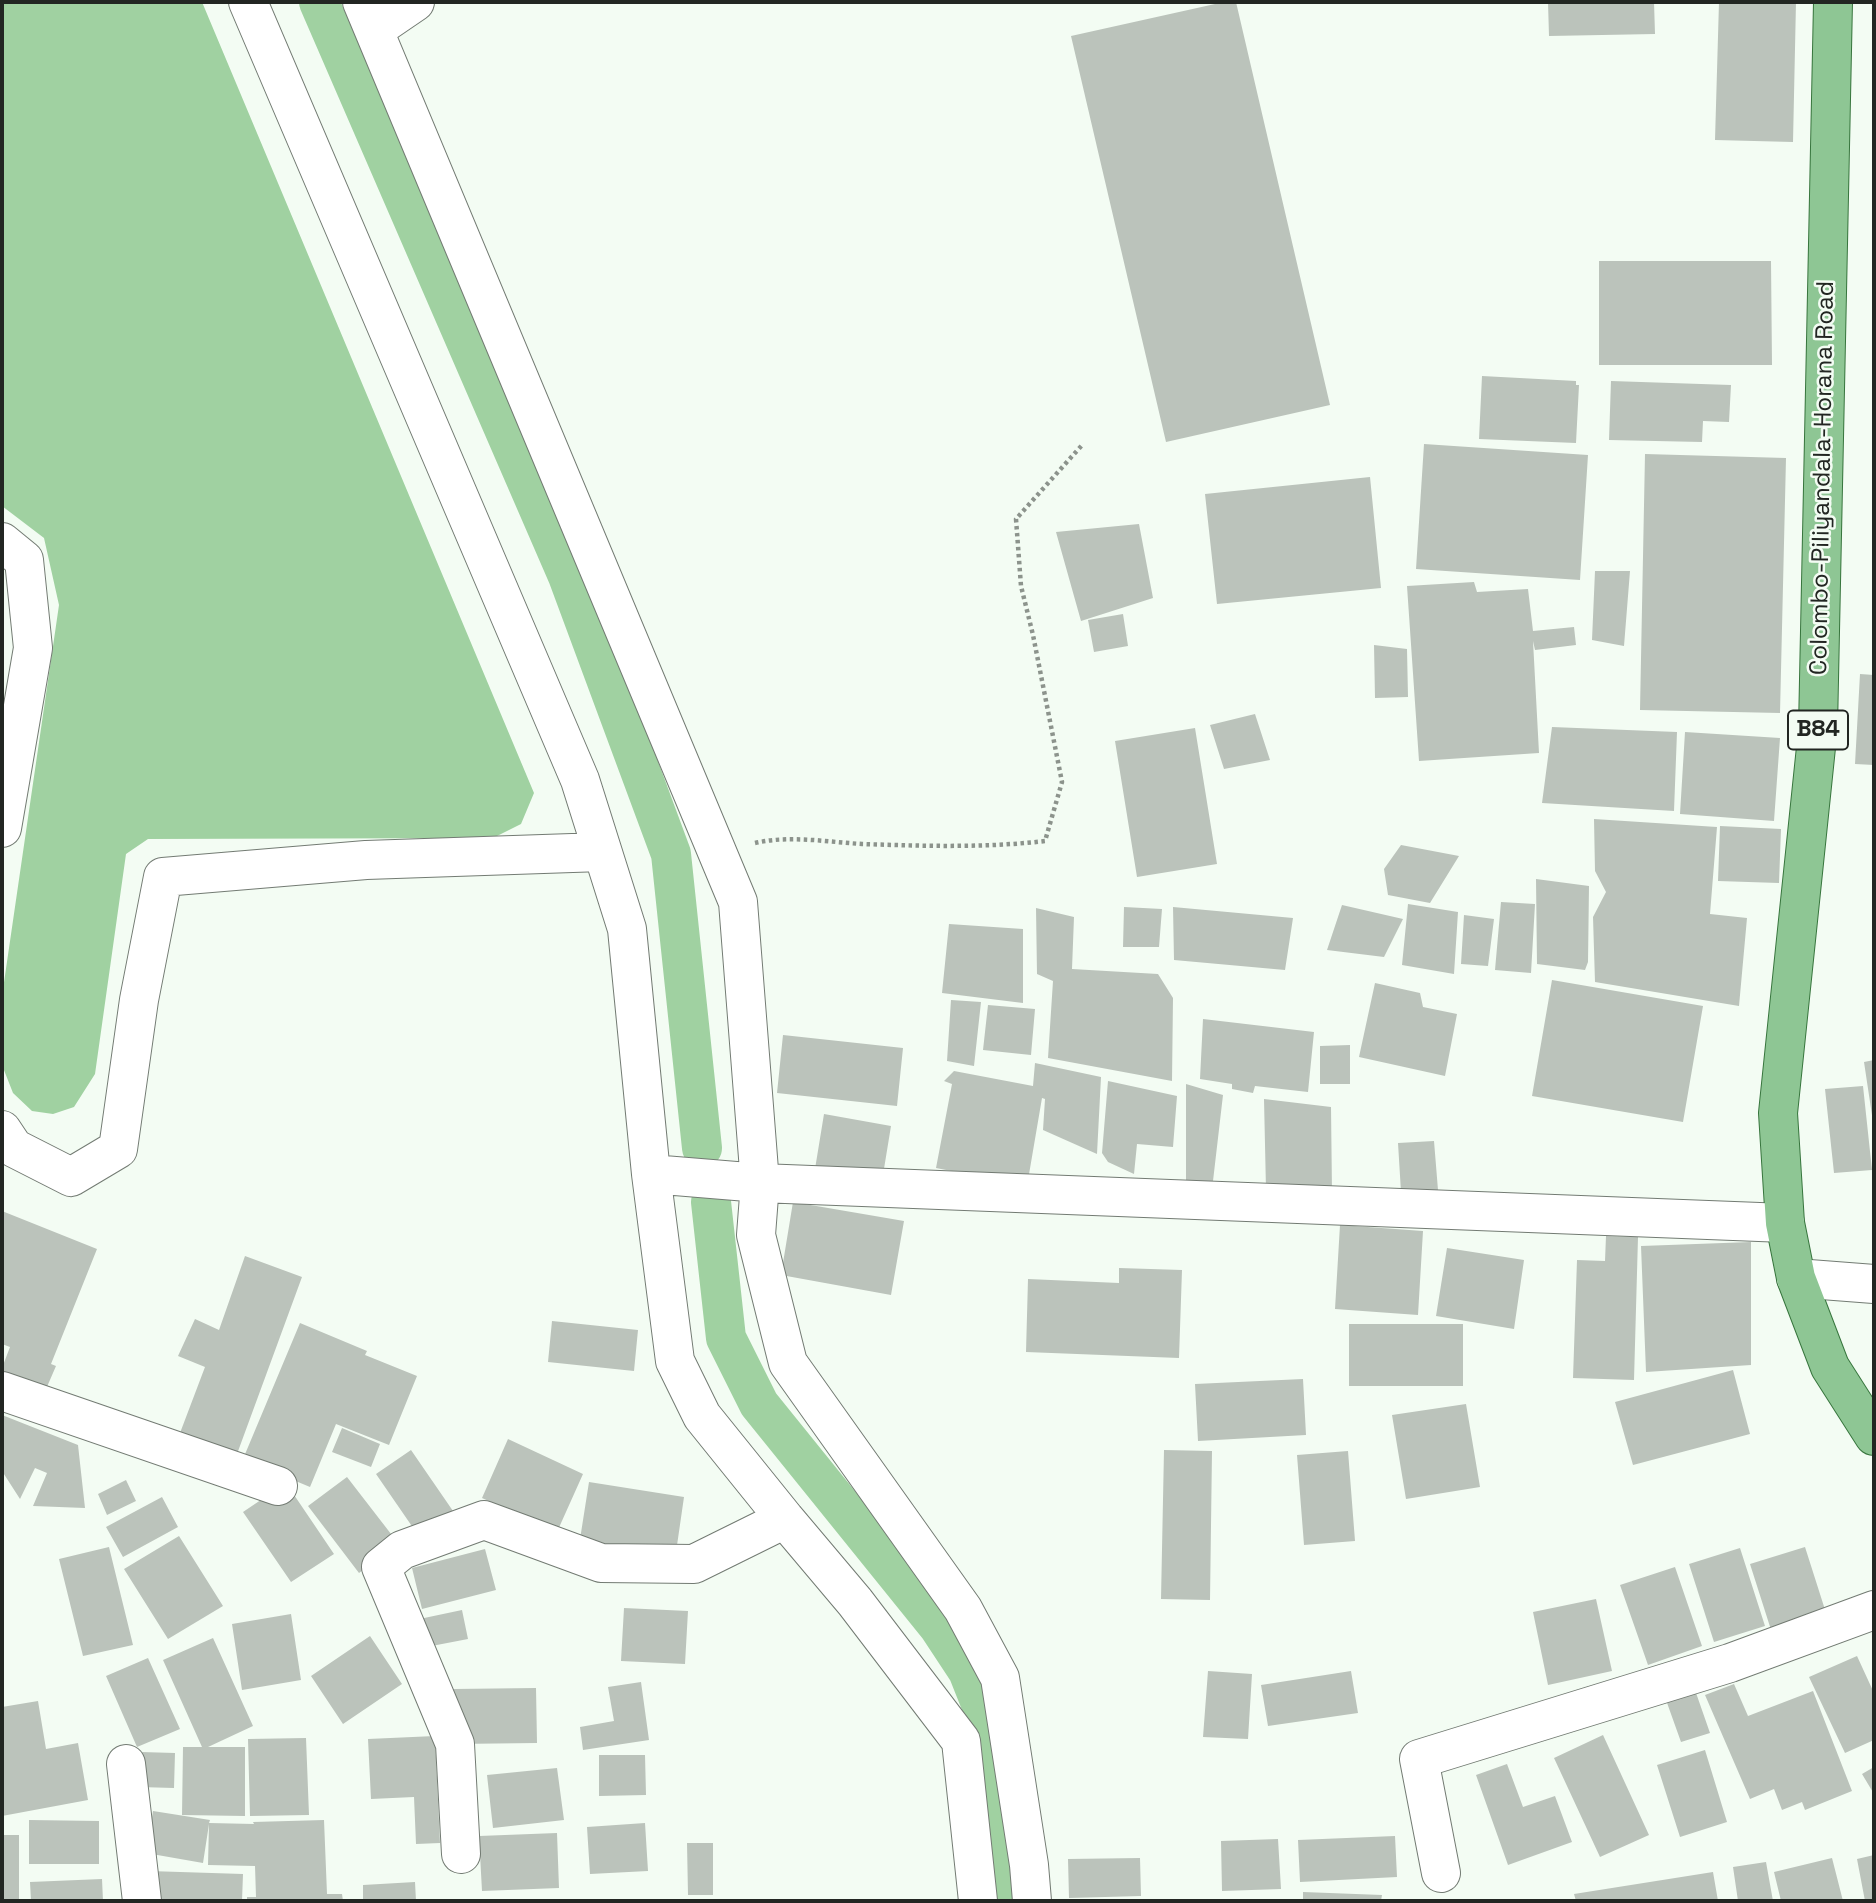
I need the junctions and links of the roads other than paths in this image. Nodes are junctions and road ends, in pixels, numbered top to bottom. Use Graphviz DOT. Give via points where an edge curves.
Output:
graph roads {
  1 [pos="247,2"];
  2 [pos="415,2"];
  3 [pos="1833,2"];
  4 [pos="368,16"];
  5 [pos="2,542"];
  6 [pos="2,828"];
  7 [pos="602,852"];
  8 [pos="2,1130"];
  9 [pos="651,1174"];
  10 [pos="760,1183"];
  11 [pos="1785,1223"];
  12 [pos="1796,1278"];
  13 [pos="1874,1284"];
  14 [pos="2,1391"];
  15 [pos="1874,1436"];
  16 [pos="278,1486"];
  17 [pos="785,1519"];
  18 [pos="1874,1610"];
  19 [pos="126,1764"];
  20 [pos="461,1854"];
  21 [pos="1441,1873"];
  22 [pos="142,1901"];
  23 [pos="978,1901"];
  24 [pos="1032,1901"];
  1 -- 7 [label="street" via="580,780"];
  2 -- 4 [label="street"];
  3 -- 11 [label="main road, Colombo-Piliyandala-Horana Road / B84" via="1818,729 1779,1113"];
  4 -- 10 [label="street" via="738,902"];
  5 -- 6 [label="street" via="24,560 33,648"];
  7 -- 8 [label="street" via="366,860 163,877 139,1000 118,1149 71,1177 14,1148"];
  7 -- 9 [label="street" via="627,929"];
  9 -- 10 [label="street"];
  9 -- 17 [label="street" via="675,1362 702,1416"];
  10 -- 11 [label="street"];
  10 -- 24 [label="street" via="756,1235 789,1363 963,1609 1000,1678"];
  11 -- 12 [label="main road, Colombo-Piliyandala-Horana Road / B84"];
  12 -- 13 [label="street"];
  12 -- 15 [label="main road, Colombo-Piliyandala-Horana Road / B84" via="1830,1367"];
  14 -- 16 [label="street"];
  17 -- 20 [label="street" via="694,1564 601,1563 484,1520 402,1550 382,1567 455,1744"];
  17 -- 23 [label="street" via="961,1741"];
  18 -- 21 [label="street" via="1730,1663 1419,1759"];
  19 -- 22 [label="street"];
}
